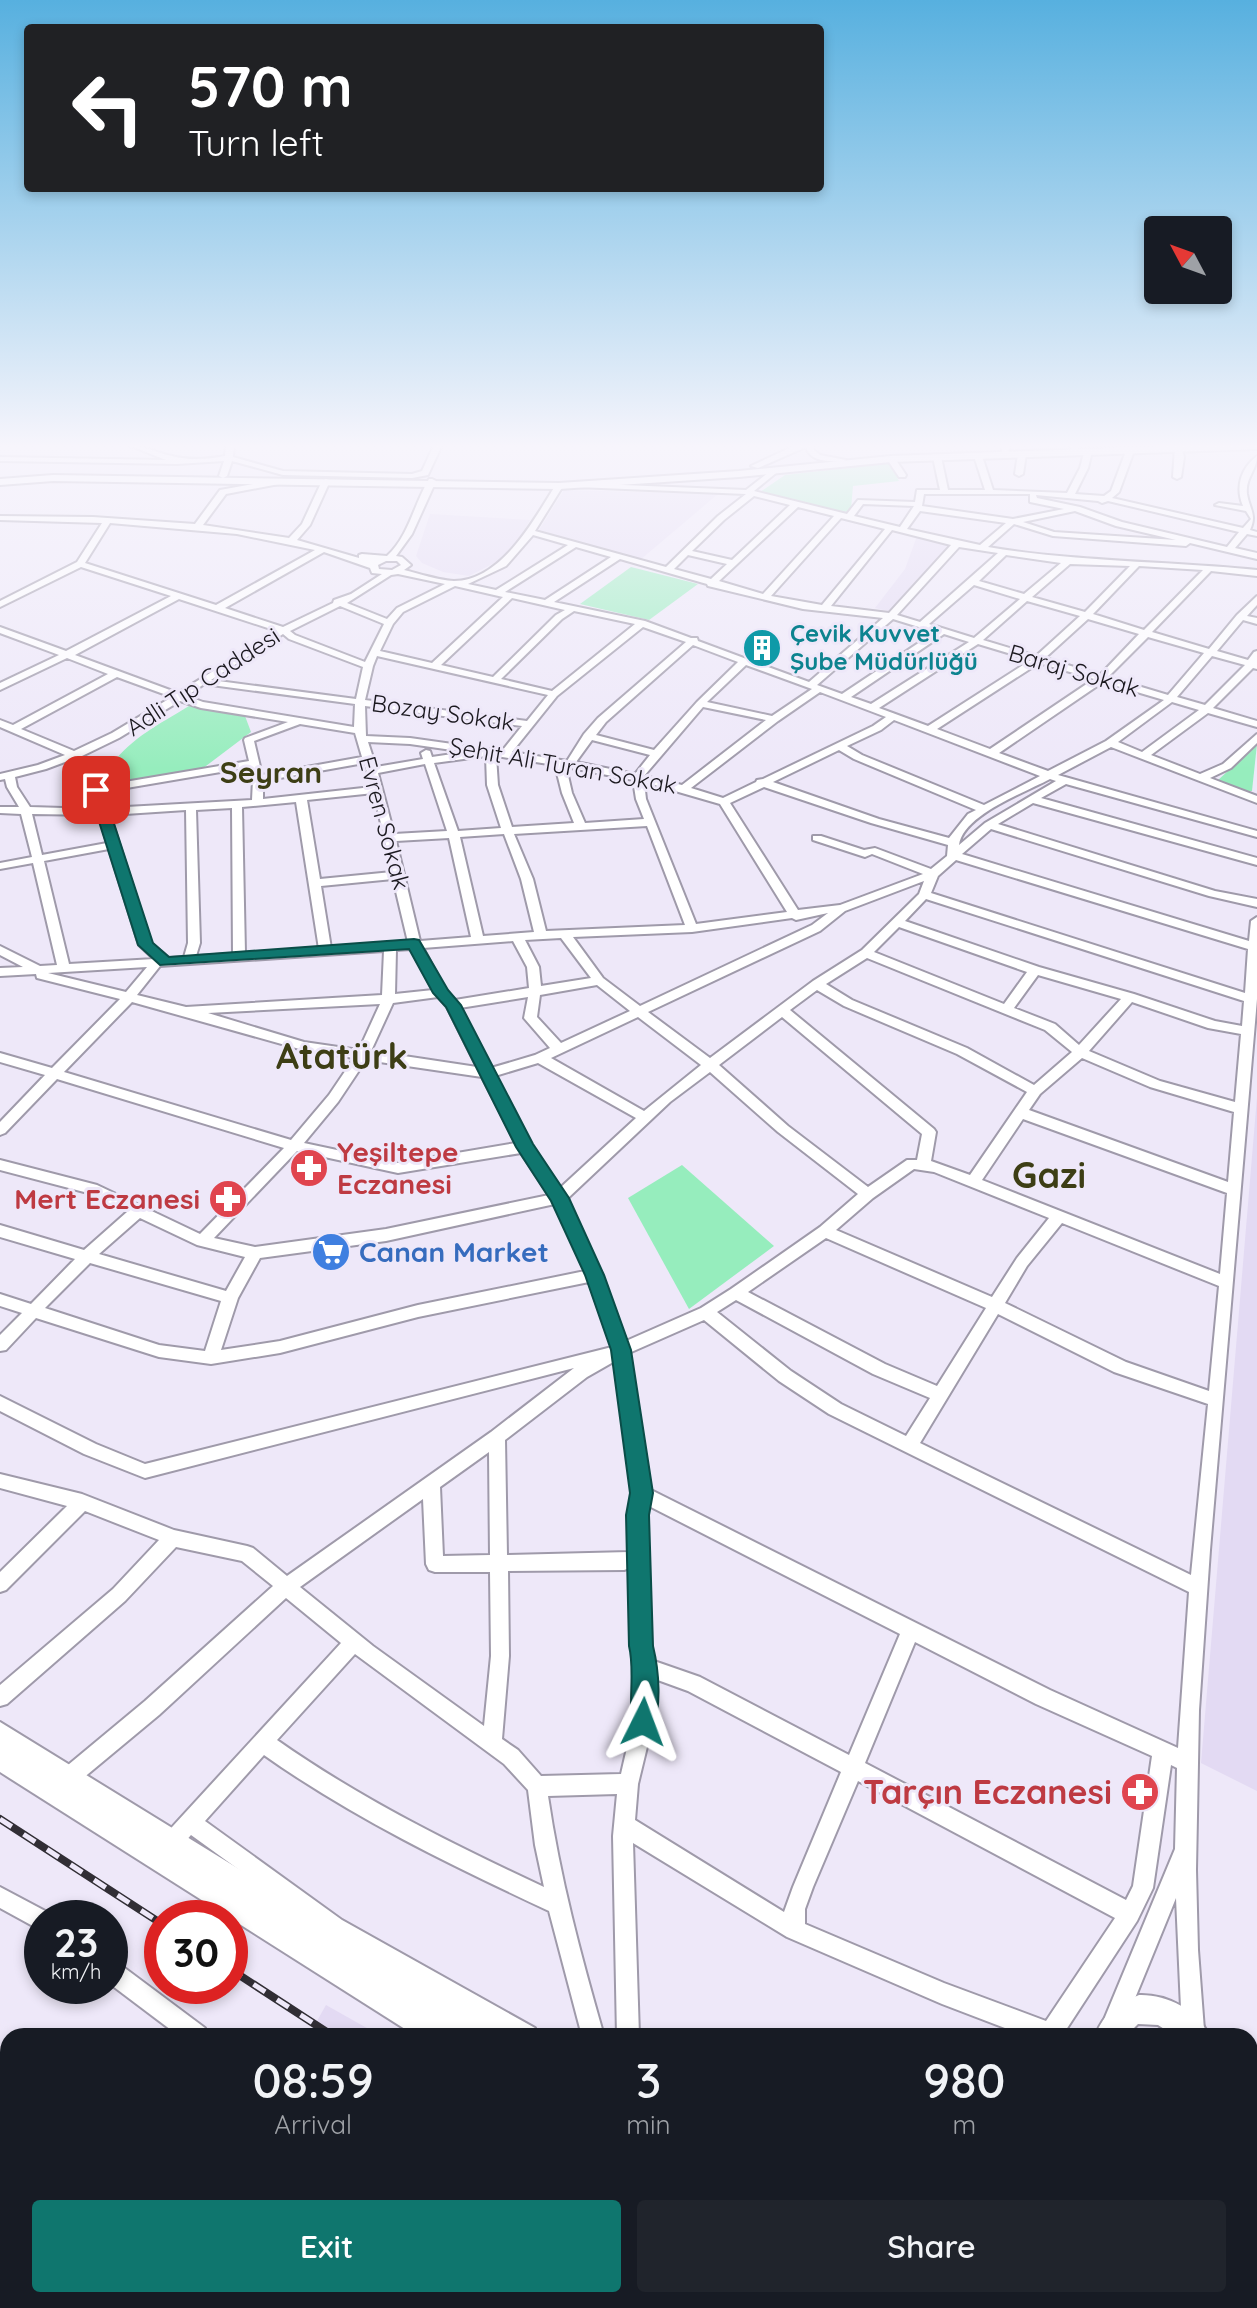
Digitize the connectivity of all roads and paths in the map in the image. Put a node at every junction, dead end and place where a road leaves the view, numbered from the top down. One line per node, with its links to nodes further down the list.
1 (685, 552): 29 (street)
2 (87, 553): 23 (street)
3 (316, 553): 44 (street)
4 (335, 553): 18 (street)
5 (396, 553): 20 (street, Adli Tıp Caddesi)
6 (404, 553): 27 (street)
7 (516, 553): 32 (street)
8 (562, 553): 35 (street)
9 (607, 553): 19 (street, Baraj Sokak)
10 (688, 553): 22 (street)
11 (746, 553): 22 (street)
12 (808, 553): 38 (street)
13 (870, 553): 45 (street)
14 (949, 553): 48 (street)
15 (1003, 553): 31 (street)
16 (1009, 553): 21 (street)
17 (1189, 553): 25 (street)
18 (346, 555): 20 (street); 26 (street)
19 (619, 556): 29 (street, Baraj Sokak); 42 (street)
20 (385, 559): 26 (street, Adli Tıp Caddesi); 27 (street)
21 (1068, 561): 24 (street); 39 (street)
22 (735, 563): 33 (street)
23 (80, 564): 36 (street); 43 (street)
24 (1137, 564): 25 (street); 47 (street)
25 (1193, 566): 28 (street)
26 (374, 568): 27 (street); 34 (street, Adli Tıp Caddesi)
27 (398, 568): 32 (street); 34 (street, Adli Tıp Caddesi)
28 (1209, 568): 30 (street); 56 (street)
29 (667, 571): 33 (street, Baraj Sokak)
30 (1257, 573)
31 (973, 582): 39 (street); 53 (street)
32 (455, 583): 35 (street); 51 (street)
33 (711, 584): 38 (street, Baraj Sokak)
34 (357, 592): 41 (street, Adli Tıp Caddesi)
35 (497, 593): 37 (street)
36 (180, 595): 44 (street); 63 (street)
37 (510, 595): 42 (street); 69 (street)
38 (765, 597): 45 (street, Baraj Sokak)
39 (1027, 598): 47 (street); 60 (street)
40 (1257, 599): 49 (street)
41 (337, 602): 51 (street); 55 (street, Adli Tıp Caddesi)
42 (546, 603): 46 (street)
43 (0, 604)
44 (218, 608): 55 (street)
45 (825, 608): 48 (street, Baraj Sokak)
46 (572, 609): 52 (street); 72 (street)
47 (1088, 614): 56 (street); 66 (street)
48 (891, 616): 53 (street, Baraj Sokak); 74 (street)
49 (1240, 617): 50 (street); 62 (street)
50 (1257, 621)
51 (389, 623): 64 (street, Evren Sokak)
52 (642, 623): 59 (street); 76 (street)
53 (921, 626): 57 (street, Baraj Sokak)
54 (0, 630): 58 (street, Şehit Ali Turan Sokak)
55 (284, 630): 68 (street); 73 (street, Adli Tıp Caddesi)
56 (1147, 631): 62 (street); 71 (street)
57 (941, 632): 60 (street, Baraj Sokak); 77 (street)
58 (15, 636): 61 (street); 63 (street, Şehit Ali Turan Sokak)
59 (694, 640): 65 (street); 93 (street)
60 (975, 642): 66 (street, Baraj Sokak); 82 (street)
61 (0, 644)
62 (1210, 651): 67 (street); 79 (street)
63 (67, 653): 70 (street, Şehit Ali Turan Sokak); 75 (street)
64 (375, 653): 68 (street, Evren Sokak); 69 (street)
65 (746, 660): 74 (street); 81 (street)
66 (1036, 661): 71 (street, Baraj Sokak); 91 (street)
67 (1255, 662): 83 (street)
68 (368, 666): 80 (street, Evren Sokak)
69 (433, 667): 72 (street)
70 (117, 673): 78 (street, Şehit Ali Turan Sokak); 90 (street)
71 (1102, 678): 79 (street, Baraj Sokak); 99 (street)
72 (495, 680): 76 (street)
73 (206, 682): 78 (street, Adli Tıp Caddesi); 80 (street, Bozay Sokak)
74 (816, 686): 77 (street); 85 (street)
75 (0, 687)
76 (554, 694): 88 (street)
77 (844, 697): 82 (street)
78 (182, 698): 86 (street, Şehit Ali Turan Sokak); 103 (street, Adli Tıp Caddesi)
79 (1170, 699): 83 (street, Baraj Sokak); 96 (street)
80 (360, 702): 88 (street, Bozay Sokak); 92 (street, Evren Sokak)
81 (700, 704): 85 (street); 101 (street)
82 (872, 708): 84 (street)
83 (1204, 710): 89 (street, Baraj Sokak); 102 (street)
84 (893, 716): 91 (street); 97 (street)
85 (774, 719): 115 (street)
86 (298, 722): 92 (street, Şehit Ali Turan Sokak); 105 (street)
87 (0, 723): 90 (street)
88 (527, 724): 100 (street)
89 (1257, 724)
90 (13, 729): 103 (street)
91 (930, 729): 99 (street)
92 (360, 735): 95 (street, Şehit Ali Turan Sokak); 107 (street, Evren Sokak)
93 (588, 736): 101 (street); 106 (street)
94 (1257, 737): 111 (street)
95 (423, 741): 98 (street, Şehit Ali Turan Sokak); 104 (street)
96 (1110, 743): 102 (street); 109 (street)
97 (838, 745): 114 (street); 125 (street)
98 (491, 752): 100 (street, Şehit Ali Turan Sokak); 104 (street); 132 (street)
99 (991, 753): 109 (street)
100 (505, 754): 106 (street, Şehit Ali Turan Sokak)
101 (657, 754): 110 (street)
102 (1145, 755): 111 (street)
103 (76, 756): 108 (street, Adli Tıp Caddesi); 117 (street)
104 (429, 761): 107 (street); 134 (street)
105 (253, 763): 112 (street); 117 (street)
106 (564, 764): 110 (street, Şehit Ali Turan Sokak); 131 (street)
107 (371, 765): 112 (street); 116 (street, Evren Sokak)
108 (5, 776): 127 (street)
109 (1051, 776): 113 (street); 125 (street)
110 (638, 777): 115 (street, Şehit Ali Turan Sokak); 129 (street)
111 (1201, 778): 120 (street)
112 (258, 779): 122 (street)
113 (1066, 779): 119 (street); 133 (street)
114 (761, 782): 121 (street); 138 (street)
115 (685, 788): 121 (street, Şehit Ali Turan Sokak)
116 (378, 789): 118 (street); 135 (street, Evren Sokak)
117 (96, 790): 128 (street)
118 (301, 798): 122 (street); 144 (street)
119 (1031, 799): 130 (street); 140 (street)
120 (1257, 800)
121 (724, 802): 148 (street)
122 (257, 803): 123 (street)
123 (237, 805): 124 (street); 162 (street)
124 (191, 807): 128 (street); 163 (street)
125 (984, 809): 138 (street)
126 (0, 810): 127 (street)
127 (26, 810): 128 (street); 139 (street)
128 (103, 812): 137 (street)
129 (651, 822): 131 (street); 151 (street)
130 (989, 825): 138 (street); 146 (street)
131 (581, 826): 132 (street)
132 (509, 832): 134 (street); 153 (street)
133 (1257, 834)
134 (454, 836): 135 (street); 155 (street)
135 (390, 838): 143 (street, Evren Sokak)
136 (817, 838): 142 (street)
137 (112, 845): 139 (street); 164 (street)
138 (953, 849): 142 (street); 158 (street)
139 (38, 858): 141 (street); 165 (street)
140 (1257, 862)
141 (0, 866)
142 (933, 874): 145 (street); 147 (street)
143 (398, 875): 144 (street); 156 (street, Evren Sokak)
144 (315, 883): 160 (street)
145 (924, 895): 150 (street); 177 (street)
146 (1257, 903)
147 (842, 908): 148 (street); 179 (street)
148 (796, 916): 151 (street)
149 (1257, 921): 158 (street)
150 (898, 923): 161 (street); 166 (street)
151 (692, 928): 152 (street)
152 (564, 934): 153 (street); 170 (street)
153 (541, 935): 154 (street)
154 (517, 937): 155 (street); 172 (street)
155 (478, 940): 156 (street)
156 (414, 943): 157 (street); 176 (street, Evren Sokak)
157 (390, 947): 160 (street); 175 (street)
158 (1255, 947): 177 (street)
159 (0, 950): 168 (street)
160 (326, 952): 162 (street)
161 (866, 953): 171 (street); 178 (street)
162 (239, 957): 163 (street)
163 (189, 960): 164 (street)
164 (161, 962): 165 (street); 174 (street)
165 (64, 969): 168 (street)
166 (1035, 970): 173 (street); 178 (street)
167 (26, 971): 168 (street); 169 (street); 174 (street)
168 (41, 971)
169 (0, 972)
170 (599, 981): 172 (street); 179 (street)
171 (817, 984): 181 (street); 191 (street)
172 (535, 991): 176 (street); 183 (street)
173 (1130, 997): 182 (street); 184 (street)
174 (128, 998): 180 (street); 190 (street)
175 (388, 999): 176 (street); 180 (street); 185 (street)
176 (447, 999): 189 (street, Evren Sokak)
177 (1251, 999): 182 (street)
178 (1007, 1008): 184 (street)
179 (638, 1010): 183 (street); 188 (street)
180 (186, 1011): 185 (street)
181 (783, 1011): 188 (street); 199 (street)
182 (1247, 1031): 192 (street)
183 (559, 1049): 187 (street)
184 (1080, 1052): 191 (street); 192 (street)
185 (364, 1055): 189 (street); 196 (street)
186 (0, 1057): 190 (street)
187 (540, 1058): 189 (street); 194 (street)
188 (710, 1065): 194 (street); 202 (street)
189 (488, 1073): 197 (street, Evren Sokak)
190 (54, 1074): 195 (street); 196 (street)
191 (1035, 1091): 193 (street)
192 (1241, 1109): 201 (street)
193 (1019, 1112): 200 (street); 201 (street)
194 (644, 1117): 203 (street)
195 (0, 1130)
196 (295, 1146): 197 (street); 208 (street)
197 (525, 1147): 203 (street, Evren Sokak)
198 (0, 1165): 204 (street)
199 (923, 1165): 200 (street); 202 (street)
200 (973, 1182): 205 (street)
201 (1234, 1190): 212 (street)
202 (868, 1194): 207 (street)
203 (559, 1198): 209 (street); 211 (street, Evren Sokak)
204 (139, 1210): 208 (street); 210 (street)
205 (1059, 1216): 212 (street); 216 (street)
206 (0, 1231): 210 (street)
207 (825, 1231): 213 (street); 216 (street)
208 (202, 1241): 209 (street)
209 (255, 1253): 214 (street)
210 (87, 1256): 214 (street); 217 (street)
211 (594, 1275): 220 (street, Evren Sokak); 221 (street)
212 (1227, 1283): 223 (street)
213 (736, 1293): 218 (street); 222 (street)
214 (230, 1298): 221 (street)
215 (0, 1300): 217 (street)
216 (995, 1305): 222 (street); 223 (street)
217 (36, 1311): 219 (street); 221 (street)
218 (706, 1312): 220 (street); 226 (street)
219 (0, 1345)
220 (621, 1350): 224 (street); 225 (street); 229 (street, Evren Sokak)
221 (211, 1358)
222 (940, 1395): 226 (street)
223 (1216, 1400): 236 (street)
224 (0, 1403)
225 (497, 1437): 228 (street); 233 (street)
226 (909, 1446): 236 (street)
227 (0, 1481): 230 (street)
228 (431, 1484): 233 (street); 235 (street)
229 (641, 1493): 232 (street, Evren Sokak); 237 (street)
230 (82, 1502): 231 (street); 234 (street)
231 (173, 1538): 235 (street); 240 (street)
232 (639, 1557): 233 (street); 239 (street, Evren Sokak)
233 (497, 1562): 243 (street)
234 (0, 1584)
235 (284, 1588): 238 (street); 248 (street)
236 (1199, 1588): 246 (street)
237 (911, 1630): 244 (street); 247 (street)
238 (354, 1642): 242 (street); 243 (street)
239 (646, 1667): 247 (street); 249 (street, Evren Sokak)
240 (0, 1697)
241 (0, 1734): 248 (main road)
242 (263, 1742): 251 (street); 256 (street)
243 (492, 1744): 250 (street)
244 (1163, 1750): 246 (street); 258 (street)
245 (0, 1757): 248 (main road)
246 (1185, 1761): 253 (street)
247 (854, 1770): 258 (street); 259 (street)
248 (61, 1784): 254 (main road)
249 (628, 1784): 250 (street); 252 (street, Evren Sokak)
250 (537, 1786): 256 (street)
251 (191, 1823): 254 (street); 264 (street)
252 (625, 1826): 259 (street); 266 (street, Evren Sokak)
253 (1187, 1845): 269 (street); 272 (street)
254 (165, 1850): 262 (main road); 263 (main road)
255 (0, 1897): 257 (street)
256 (559, 1905): 265 (street)
257 (24, 1910)
258 (1130, 1914): 268 (street)
259 (794, 1930): 267 (street)
260 (128, 1984): 261 (street)
261 (186, 2028)
262 (430, 2028)
263 (470, 2028)
264 (513, 2028)
265 (591, 2028)
266 (628, 2028)
267 (1034, 2028)
268 (1054, 2028)
269 (1112, 2028)
270 (1114, 2028): 271 (main road)
271 (1185, 2028)
272 (1193, 2028)

